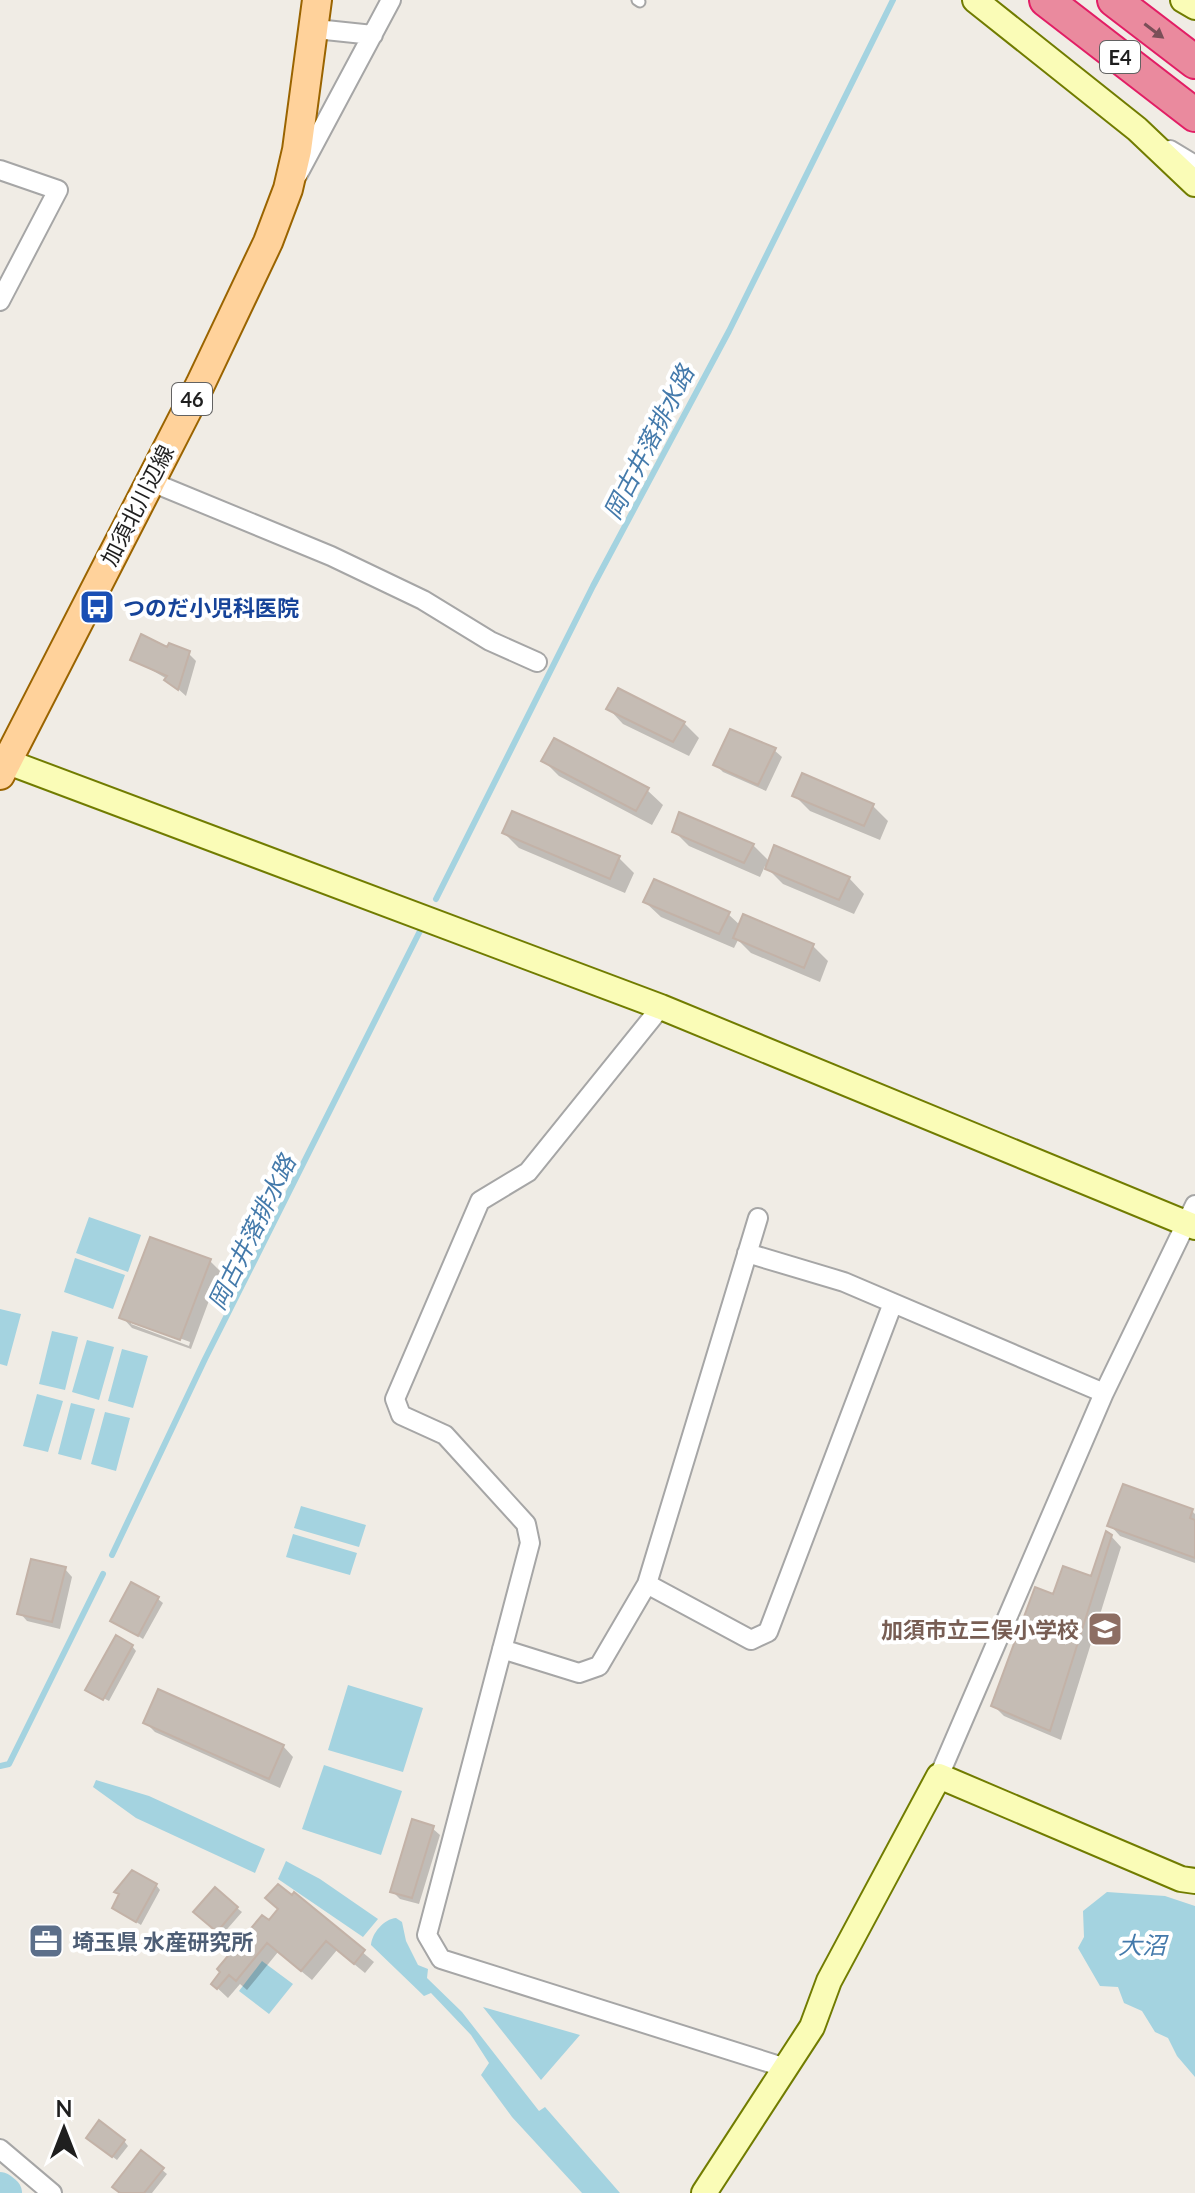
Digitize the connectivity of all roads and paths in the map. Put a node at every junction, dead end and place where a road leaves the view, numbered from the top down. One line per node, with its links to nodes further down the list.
1 (391, 0): 8 (street)
2 (975, 0): 11 (street)
3 (1046, 0): 10 (highway, E4)
4 (1114, 0): 9 (highway, E4, one-way to 9)
5 (1182, 0): 7 (street)
6 (315, 8): 8 (street); 15 (main road, 加須北川辺線 / 46)
7 (1195, 9)
8 (373, 35): 15 (street)
9 (1195, 62)
10 (1195, 115)
11 (1137, 129): 12 (street); 14 (street)
12 (1195, 165)
13 (0, 170): 16 (street)
14 (1195, 184)
15 (288, 189): 17 (main road, 加須北川辺線 / 46)
16 (0, 301)
17 (149, 481): 18 (street); 19 (main road, 加須北川辺線 / 46)
18 (537, 662)
19 (2, 765): 20 (street)
20 (661, 1007): 22 (street); 27 (street)
21 (758, 1218): 23 (street)
22 (1192, 1218): 25 (street)
23 (747, 1253): 24 (street); 26 (street)
24 (893, 1303): 25 (street); 26 (street)
25 (1104, 1393): 28 (street)
26 (647, 1584): 27 (street)
27 (502, 1649): 30 (street)
28 (939, 1776): 29 (street); 30 (street)
29 (1195, 1881)
30 (786, 2068): 33 (street)
31 (0, 2149): 32 (street)
32 (52, 2193)
33 (704, 2193)

